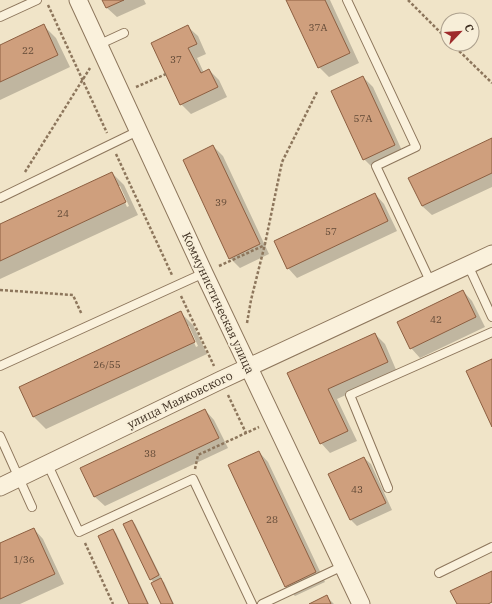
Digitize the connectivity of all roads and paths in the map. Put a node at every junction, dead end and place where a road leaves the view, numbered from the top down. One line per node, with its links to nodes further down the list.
1 (37, 0): 6 (lane)
2 (45, 0): 12 (path)
3 (78, 0): 9 (street, Коммунистическая улица)
4 (347, 0): 24 (lane)
5 (408, 0): 7 (path)
6 (0, 17)
7 (440, 32)
8 (124, 33): 9 (lane)
9 (100, 47): 12 (path); 15 (street, Коммунистическая улица)
10 (460, 52): 13 (path)
11 (166, 74): 15 (path)
12 (82, 80): 17 (path); 18 (path)
13 (492, 83)
14 (317, 92): 20 (path)
15 (122, 94): 16 (street, Коммунистическая улица)
16 (138, 131): 17 (lane); 23 (street, Коммунистическая улица)
17 (111, 144): 18 (lane); 25 (path)
18 (12, 192): 19 (lane)
19 (0, 198)
20 (265, 244): 23 (path); 30 (path)
21 (492, 254): 22 (street, улица Маяковского)
22 (468, 265): 24 (street, улица Маяковского); 27 (lane)
23 (204, 273): 25 (lane); 30 (street, Коммунистическая улица)
24 (431, 283): 30 (street, улица Маяковского)
25 (177, 286): 28 (lane); 32 (path)
26 (0, 290): 28 (path)
27 (492, 317)
28 (87, 326): 31 (lane)
29 (492, 332): 40 (lane)
30 (245, 359): 32 (street, улица Маяковского); 33 (street, Коммунистическая улица)
31 (0, 366)
32 (221, 380): 34 (path); 36 (street, улица Маяковского)
33 (274, 420): 34 (path); 44 (street, Коммунистическая улица)
34 (246, 433): 38 (path)
35 (0, 436): 37 (lane)
36 (48, 465): 37 (street, улица Маяковского); 42 (lane)
37 (19, 478): 39 (street, улица Маяковского); 41 (lane)
38 (193, 479): 42 (lane); 47 (lane)
39 (0, 487)
40 (388, 488)
41 (32, 507)
42 (79, 532): 46 (path)
43 (492, 547): 45 (lane)
44 (343, 566): 48 (lane); 49 (street, Коммунистическая улица)
45 (439, 573)
46 (113, 604)
47 (252, 604)
48 (262, 604)
49 (361, 604)

